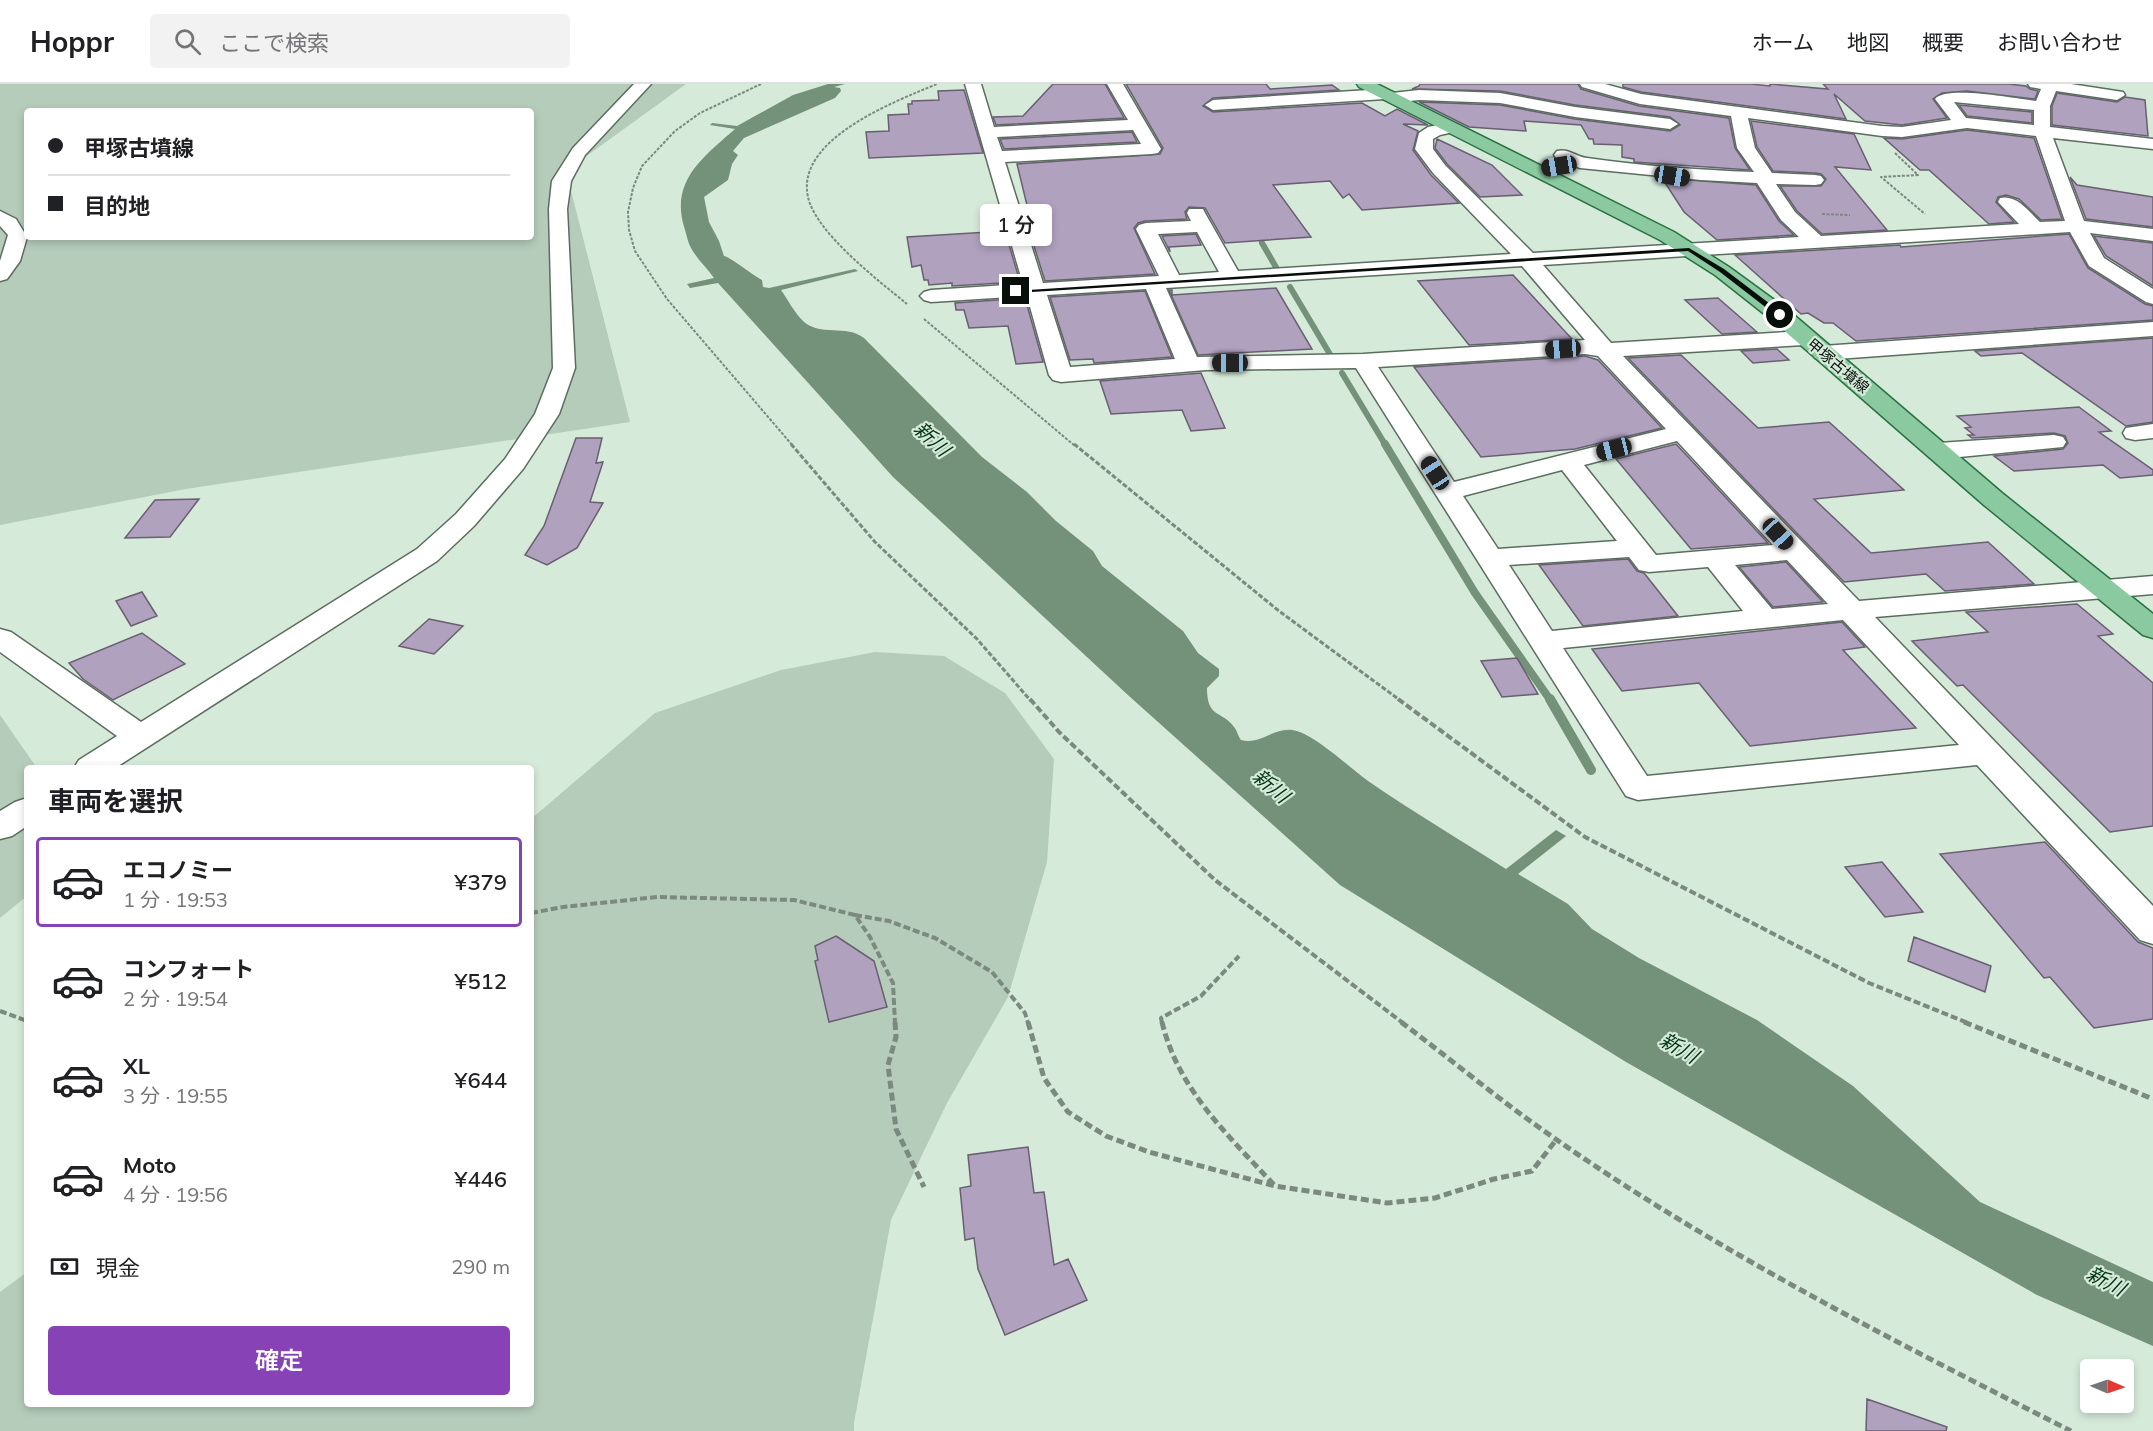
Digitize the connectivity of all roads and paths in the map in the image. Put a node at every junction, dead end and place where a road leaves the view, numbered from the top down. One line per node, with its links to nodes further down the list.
1 (643, 84): 78 (street)
2 (762, 84): 90 (path)
3 (937, 84): 54 (path)
4 (973, 84): 26 (street)
5 (1115, 84): 19 (street)
6 (1332, 84): 9 (street)
7 (1588, 84): 10 (street)
8 (2045, 84): 11 (street); 17 (street)
9 (1363, 91): 12 (main road, 甲塚古墳線); 14 (street); 24 (street)
10 (1674, 93): 13 (street)
11 (2117, 95)
12 (1388, 96): 20 (street); 24 (main road, 甲塚古墳線)
13 (1733, 104): 16 (street); 25 (street)
14 (1213, 105)
15 (1835, 109): 16 (street)
16 (1781, 117): 23 (street)
17 (2042, 118): 18 (street); 18 (street); 21 (street); 27 (street); 42 (street)
18 (1961, 123): 23 (street)
19 (1138, 125): 26 (street); 29 (street)
20 (1690, 125)
21 (2117, 127)
22 (1720, 128): 25 (street)
23 (1871, 129): 41 (path)
24 (1442, 130): 33 (main road, 甲塚古墳線); 47 (street)
25 (1741, 130): 34 (street)
26 (988, 132): 29 (street)
27 (2153, 144)
28 (1608, 155): 30 (street)
29 (995, 157): 51 (street)
30 (1571, 159): 32 (street); 33 (street)
31 (1695, 160): 32 (street)
32 (1658, 163): 34 (street); 36 (street)
33 (1538, 170): 46 (main road, 甲塚古墳線)
34 (1762, 177): 35 (street); 38 (street)
35 (1815, 180)
36 (1703, 182)
37 (2007, 202): 43 (street)
38 (1782, 209): 39 (path); 45 (street)
39 (1851, 216)
40 (0, 217): 48 (street)
41 (1916, 217)
42 (2076, 226): 43 (street); 44 (street); 53 (street)
43 (2035, 228): 45 (street)
44 (2153, 235)
45 (1815, 241): 46 (street)
46 (1689, 249): 47 (street); 57 (main road, 甲塚古墳線)
47 (1527, 260): 49 (street); 58 (street)
48 (0, 275)
49 (1232, 278): 50 (street); 50 (street)
50 (1163, 282): 51 (street); 61 (street)
51 (1037, 290): 52 (street); 61 (street)
52 (932, 296)
53 (2153, 298)
54 (915, 311)
55 (924, 319): 89 (path)
56 (2153, 329): 59 (street)
57 (1804, 338): 58 (street); 59 (main road, 甲塚古墳線)
58 (1605, 350): 60 (street); 62 (street)
59 (1822, 354): 64 (main road, 甲塚古墳線)
60 (1363, 361): 61 (street); 66 (street)
61 (1189, 364)
62 (1682, 432): 65 (street); 68 (street)
63 (2054, 442): 64 (street)
64 (1939, 451): 72 (main road, 甲塚古墳線)
65 (1568, 461): 66 (street); 67 (street)
66 (1447, 492): 69 (street)
67 (1637, 548): 69 (street); 70 (street)
68 (1794, 551): 70 (street); 73 (street)
69 (1489, 558): 77 (street)
70 (1715, 558): 74 (street)
71 (2153, 585): 72 (street)
72 (2104, 589): 73 (street); 75 (main road, 甲塚古墳線)
73 (1851, 610): 74 (street); 79 (street)
74 (1764, 618): 77 (street)
75 (2153, 629)
76 (0, 638): 78 (street)
77 (1542, 641): 79 (street)
78 (140, 736): 80 (street)
79 (1986, 753): 85 (street)
80 (96, 765)
81 (24, 812): 82 (street)
82 (0, 827)
83 (534, 912): 84 (path)
84 (855, 915): 91 (path); 92 (path)
85 (2153, 930)
86 (1239, 956): 91 (path)
87 (0, 1011): 88 (path)
88 (24, 1020)
89 (2153, 1099)
90 (1556, 1140): 91 (path); 93 (path)
91 (1275, 1186)
92 (924, 1187)
93 (2071, 1431)

